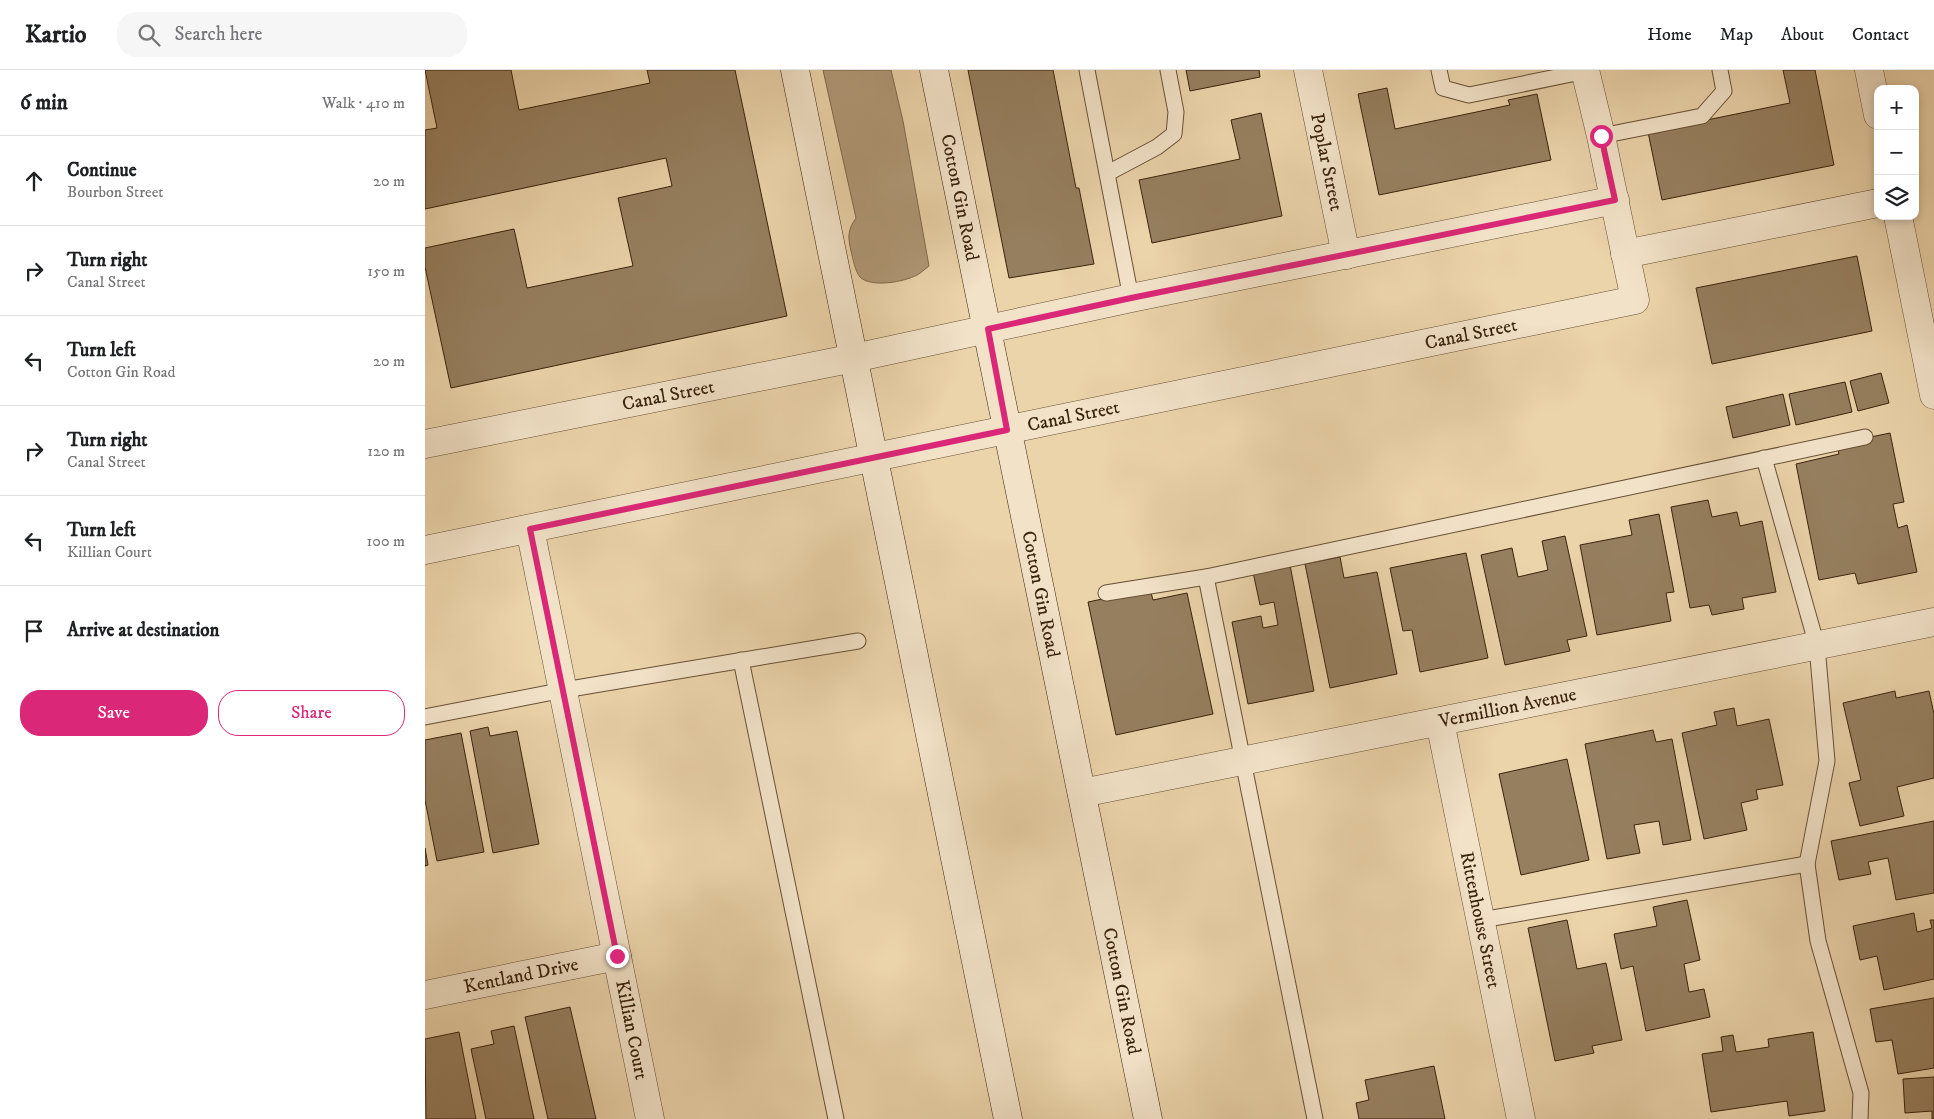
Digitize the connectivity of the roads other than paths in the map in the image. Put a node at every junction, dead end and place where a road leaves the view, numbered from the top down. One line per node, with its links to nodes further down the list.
1 (795, 70): 20 (street)
2 (934, 70): 19 (street, Cotton Gin Road)
3 (1087, 70): 12 (lane)
4 (1168, 70): 12 (lane)
5 (1308, 70): 17 (street, Poplar Street)
6 (1439, 70): 9 (lane)
7 (1720, 70): 11 (lane)
8 (1869, 70): 10 (street)
9 (1585, 71): 11 (street)
10 (1874, 95)
11 (1601, 136): 13 (street)
12 (1108, 173): 18 (lane)
13 (1615, 200): 16 (street); 17 (street, Canal Street)
14 (1874, 204): 16 (street)
15 (1899, 220): 21 (street)
16 (1625, 254): 22 (street, Canal Street)
17 (1345, 255): 18 (street, Canal Street)
18 (1131, 298): 19 (street, Canal Street)
19 (988, 329): 20 (street, Canal Street); 22 (street, Cotton Gin Road)
20 (854, 358): 24 (street, Canal Street); 25 (street)
21 (1934, 395)
22 (1007, 430): 25 (street, Canal Street); 39 (street, Cotton Gin Road)
23 (1865, 436): 26 (lane)
24 (425, 444)
25 (874, 457): 27 (street, Canal Street); 46 (street)
26 (1764, 458): 29 (lane); 33 (lane)
27 (530, 529): 28 (street, Canal Street); 35 (street, Killian Court)
28 (425, 550)
29 (1206, 577): 30 (lane); 38 (lane)
30 (1106, 593)
31 (1934, 622): 33 (street, Vermillion Avenue)
32 (858, 641): 34 (lane)
33 (1817, 646): 37 (street, Vermillion Avenue); 40 (lane)
34 (741, 660): 35 (lane); 45 (lane)
35 (564, 690): 36 (lane); 42 (street, Killian Court)
36 (425, 717)
37 (1440, 722): 38 (street, Vermillion Avenue); 41 (street, Rittenhouse Street)
38 (1242, 762): 39 (street, Vermillion Avenue); 48 (lane)
39 (1082, 793): 47 (street, Cotton Gin Road)
40 (1807, 864): 41 (lane); 50 (lane)
41 (1481, 920): 49 (street, Rittenhouse Street)
42 (617, 956): 43 (street, Kentland Drive); 44 (street, Killian Court)
43 (425, 995)
44 (650, 1119)
45 (836, 1119)
46 (1008, 1119)
47 (1148, 1119)
48 (1315, 1119)
49 (1521, 1119)
50 (1860, 1119)

